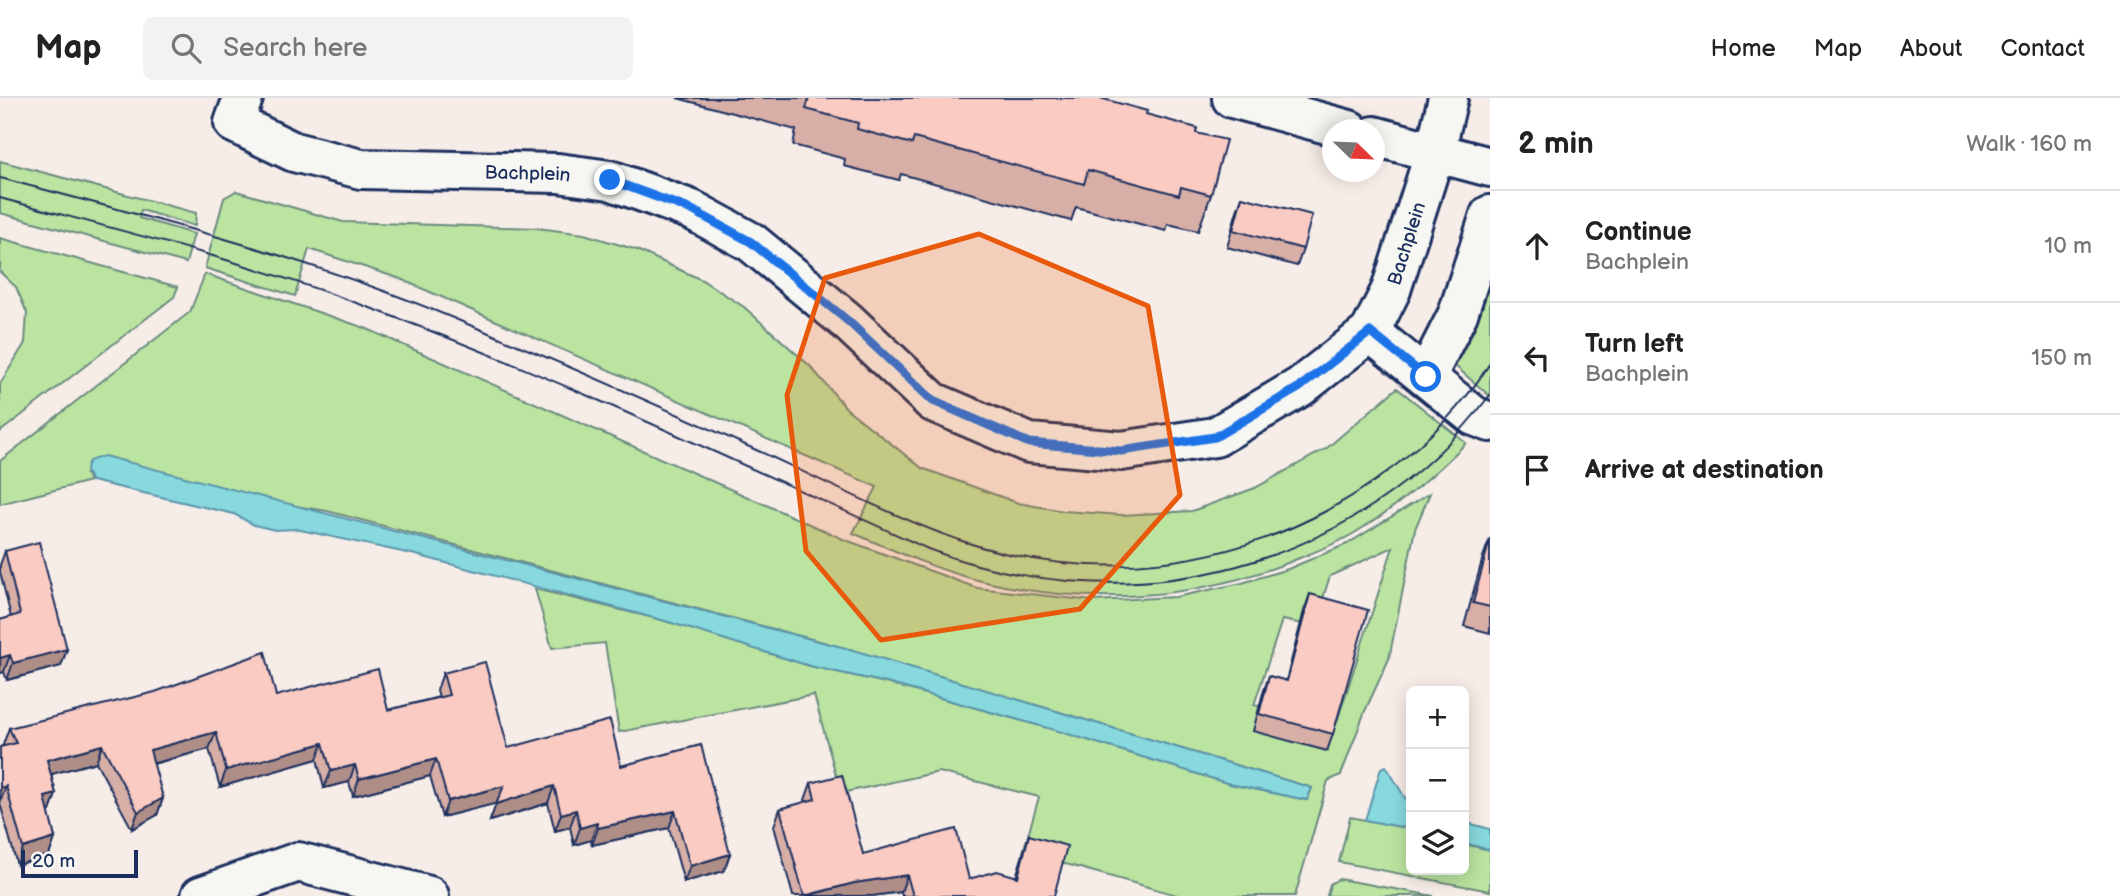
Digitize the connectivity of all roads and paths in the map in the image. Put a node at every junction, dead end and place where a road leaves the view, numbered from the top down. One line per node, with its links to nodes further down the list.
1 (243, 98): 9 (street, Bachplein)
2 (1232, 98): 4 (street)
3 (1448, 98): 6 (street, Bachplein)
4 (1322, 123)
5 (1385, 139): 6 (street)
6 (1435, 152): 7 (street); 9 (street, Bachplein)
7 (1490, 167)
8 (1490, 215): 10 (street)
9 (1370, 332): 10 (street)
10 (1426, 377): 11 (street)
11 (1474, 413)
12 (201, 896): 13 (street)
13 (429, 896)

